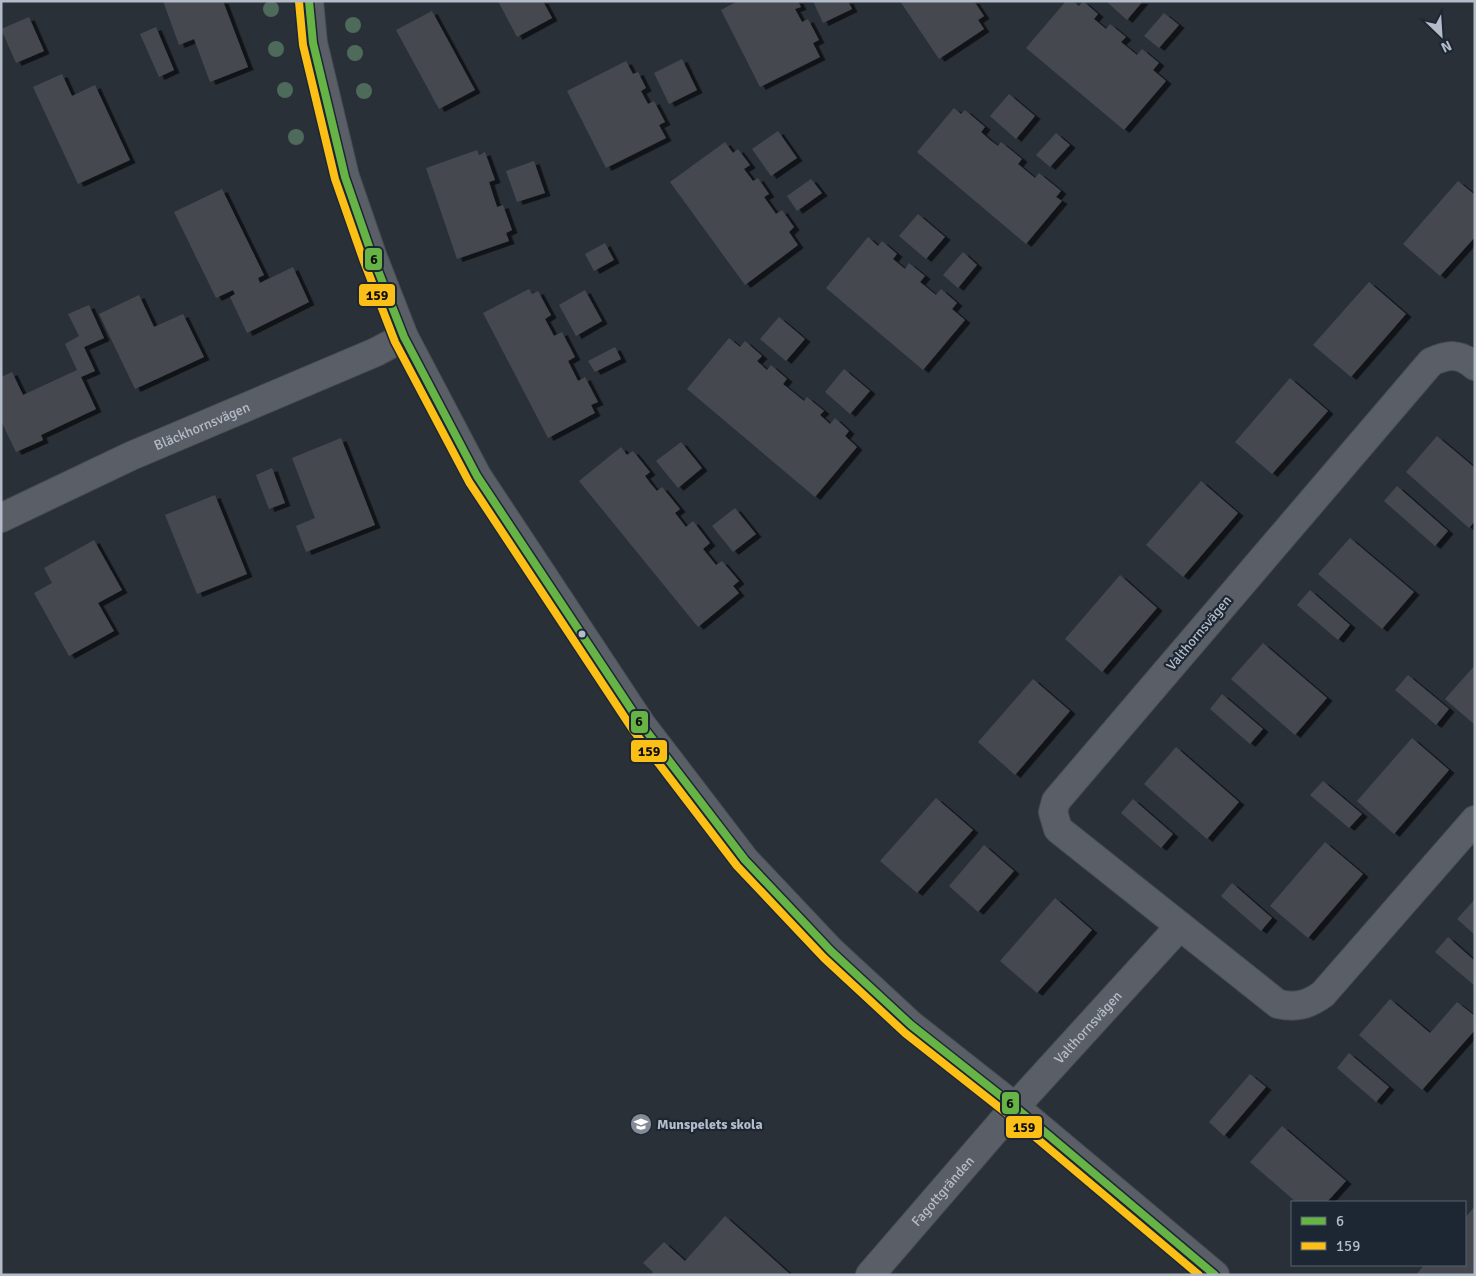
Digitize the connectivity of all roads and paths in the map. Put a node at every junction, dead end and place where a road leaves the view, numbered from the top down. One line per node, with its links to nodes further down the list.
1 (309, 1): 2 (street)
2 (404, 338): 4 (street, Bläckhornsvägen); 7 (street)
3 (1475, 366): 6 (street, Valthornsvägen)
4 (1, 518)
5 (1475, 820): 6 (street, Valthornsvägen)
6 (1180, 926): 7 (street, Valthornsvägen)
7 (1015, 1107): 8 (street, Fagottgränden); 9 (street)
8 (870, 1275)
9 (1215, 1275)

